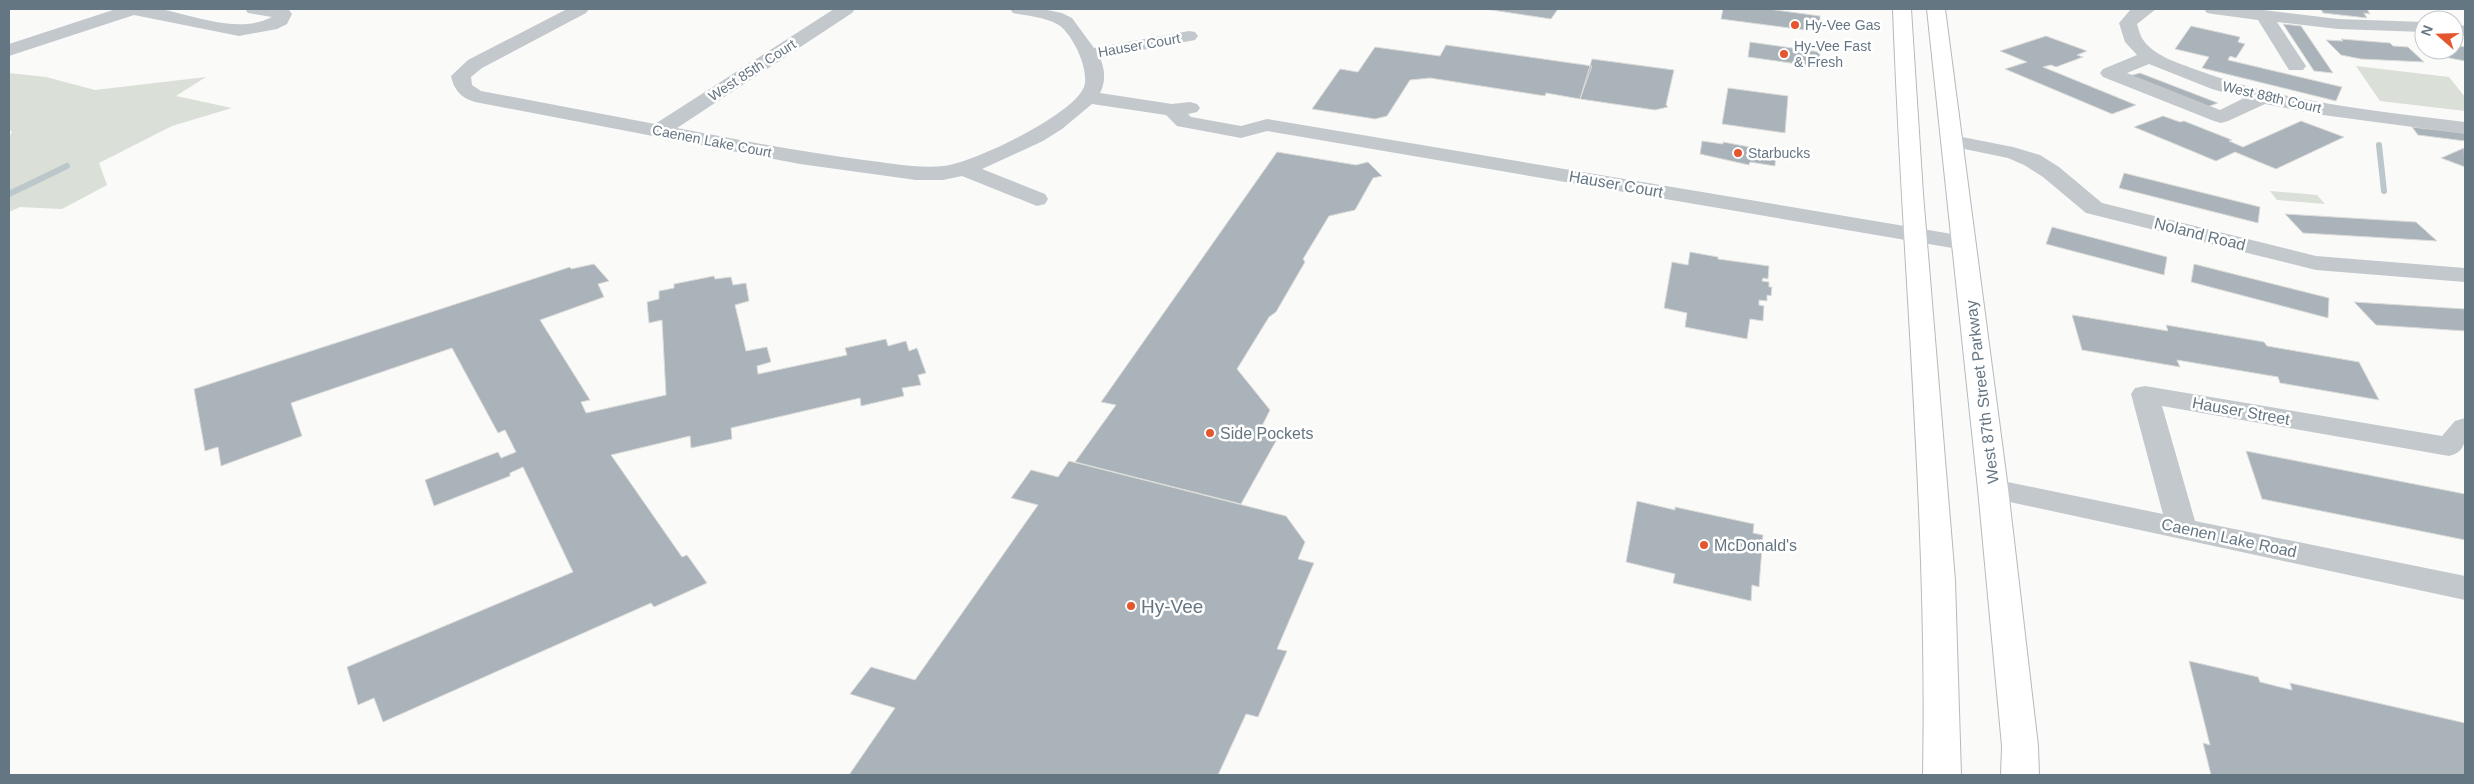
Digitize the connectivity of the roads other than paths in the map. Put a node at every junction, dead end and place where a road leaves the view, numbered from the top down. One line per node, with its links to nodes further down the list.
1 (132, 9): 2 (street); 14 (street)
2 (254, 9)
3 (580, 9): 22 (street, Caenen Lake Court)
4 (846, 9): 22 (street, West 85th Court)
5 (1019, 9): 15 (street, Hauser Court)
6 (1902, 9): 26 (main road)
7 (1923, 9): 18 (main road)
8 (1936, 9): 18 (main road, West 87th Street Parkway)
9 (2214, 9): 11 (street)
10 (2134, 11): 16 (street, West 88th Court)
11 (2264, 15): 12 (street); 17 (street)
12 (2414, 22)
13 (1189, 36): 15 (street, Hauser Court)
14 (9, 50)
15 (1089, 54): 19 (street, Hauser Court)
16 (2151, 56): 20 (street, West 88th Court); 20 (street)
17 (2296, 66)
18 (1944, 76): 23 (main road, West 87th Street Parkway)
19 (1088, 97): 24 (street, Caenen Lake Court); 26 (street, Hauser Court)
20 (2263, 97): 21 (street, West 88th Court)
21 (2465, 128)
22 (659, 131): 24 (street, Caenen Lake Court)
23 (1952, 142): 27 (main road, West 87th Street Parkway); 28 (street, Noland Road)
24 (964, 169): 25 (street)
25 (1037, 199)
26 (1914, 235): 27 (street, Hauser Court); 33 (main road)
27 (1964, 243): 30 (main road, West 87th Street Parkway)
28 (2465, 275)
29 (2465, 427): 31 (street, Hauser Street)
30 (1993, 489): 31 (street, Caenen Lake Road); 34 (main road, West 87th Street Parkway)
31 (2182, 528): 32 (street, Caenen Lake Road)
32 (2465, 588)
33 (1942, 775)
34 (2020, 775)

